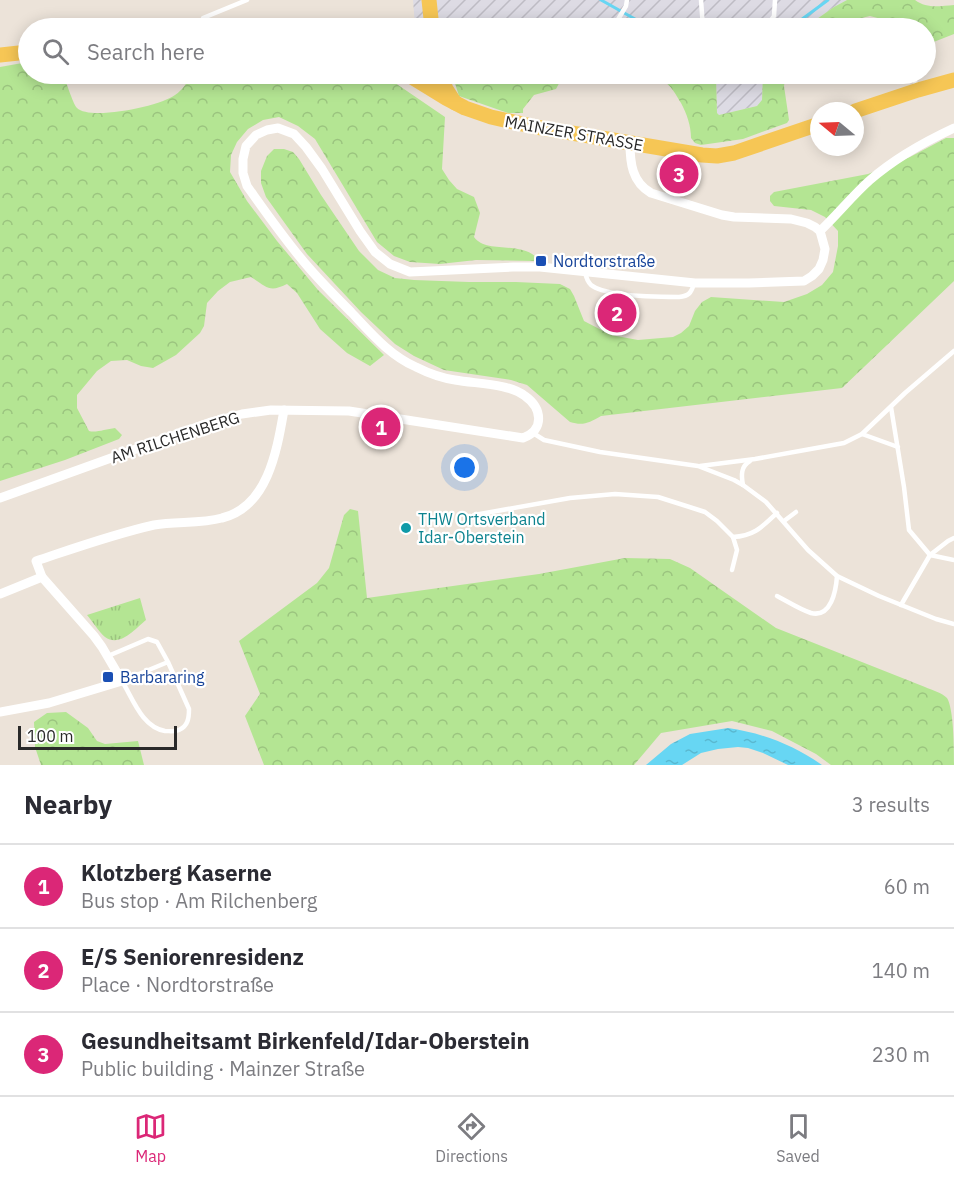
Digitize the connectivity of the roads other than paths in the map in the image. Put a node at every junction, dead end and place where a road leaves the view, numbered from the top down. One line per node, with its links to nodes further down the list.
1 (248, 0): 6 (lane)
2 (429, 0): 7 (main road)
3 (627, 0): 8 (lane)
4 (701, 0): 9 (lane)
5 (775, 0): 10 (lane)
6 (203, 18)
7 (430, 18)
8 (619, 18)
9 (703, 18)
10 (772, 18)
11 (18, 53): 12 (main road)
12 (0, 55)
13 (954, 80): 17 (main road)
14 (426, 84): 18 (main road, MAINZER STRASSE)
15 (444, 84): 18 (main road)
16 (916, 84): 17 (lane)
17 (918, 90): 19 (main road)
18 (455, 103): 22 (main road, MAINZER STRASSE)
19 (864, 108)
20 (810, 127): 22 (main road, MAINZER STRASSE)
21 (954, 128): 23 (street)
22 (630, 143): 23 (street)
23 (820, 231): 25 (street)
24 (585, 272): 25 (street); 25 (lane); 29 (street)
25 (694, 283)
26 (954, 351): 27 (lane)
27 (891, 407): 30 (lane); 31 (lane)
28 (284, 410): 29 (street, AM RILCHENBERG); 35 (street, AM RILCHENBERG); 46 (street)
29 (533, 433): 33 (lane)
30 (862, 434): 31 (lane); 32 (lane)
31 (898, 447): 42 (lane)
32 (755, 459): 33 (lane); 34 (lane)
33 (698, 466): 34 (lane)
34 (743, 485): 37 (lane)
35 (0, 498)
36 (796, 512): 39 (lane)
37 (777, 513): 39 (lane); 40 (lane)
38 (474, 515): 40 (lane)
39 (784, 521): 45 (lane)
40 (733, 537): 44 (lane)
41 (954, 538): 42 (lane)
42 (930, 555): 43 (lane); 49 (lane)
43 (954, 560)
44 (732, 570)
45 (837, 576): 48 (lane); 49 (lane)
46 (42, 578): 47 (street); 51 (street)
47 (0, 594)
48 (777, 596)
49 (902, 605): 50 (lane)
50 (954, 624)
51 (108, 656): 52 (lane); 53 (street)
52 (168, 662): 53 (lane); 53 (lane)
53 (122, 681): 54 (street)
54 (0, 712)

